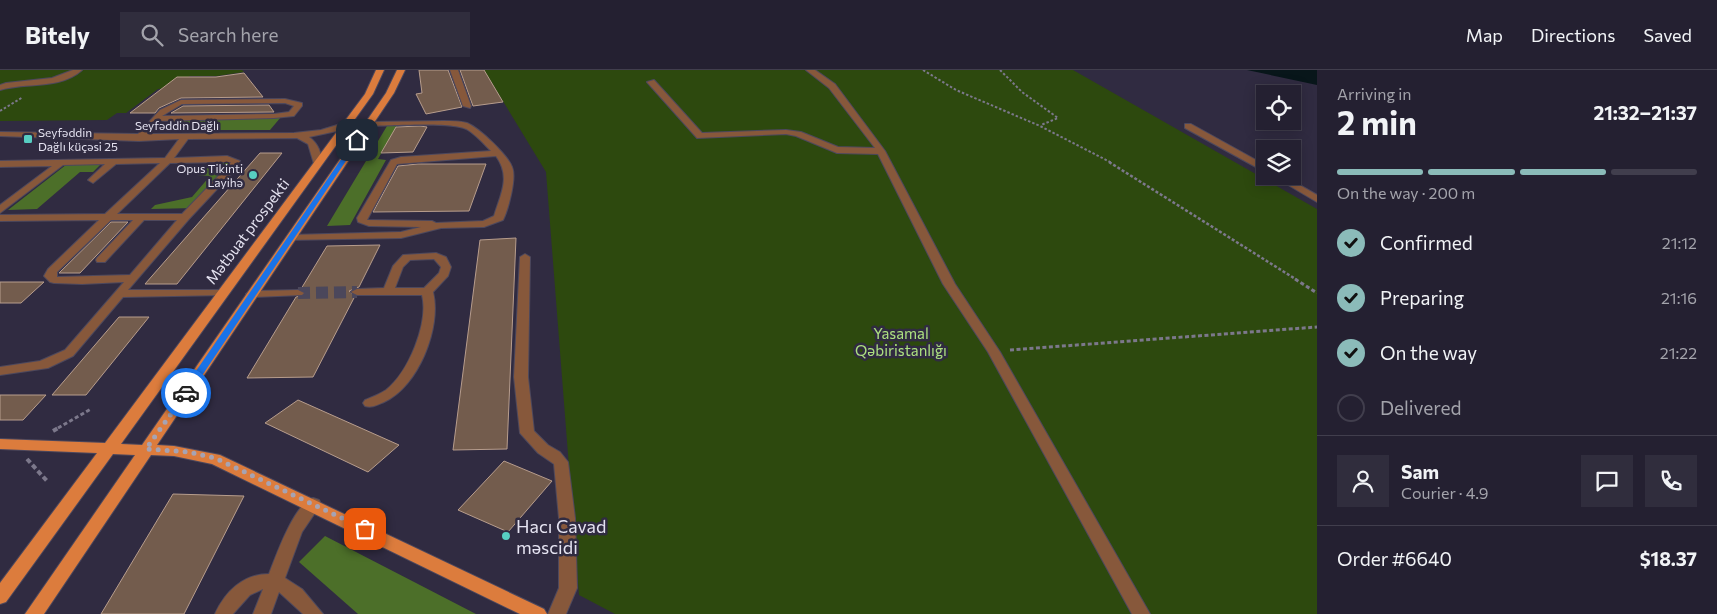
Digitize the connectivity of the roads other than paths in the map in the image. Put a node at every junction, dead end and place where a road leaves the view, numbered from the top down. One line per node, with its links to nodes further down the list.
1 (78, 70): 7 (street)
2 (380, 70): 10 (main road, Mətbuat prospekti)
3 (401, 70): 11 (main road)
4 (454, 70): 8 (street)
5 (810, 70): 17 (street)
6 (651, 82): 17 (street)
7 (0, 88)
8 (466, 106)
9 (155, 119): 9 (street); 15 (street)
10 (347, 124): 14 (street, Seyfəddin Dağlı); 23 (main road, Mətbuat prospekti)
11 (368, 124): 18 (street); 34 (main road)
12 (1188, 126): 24 (street)
13 (0, 134): 15 (street, Seyfəddin Dağlı)
14 (294, 135): 16 (street, Seyfəddin Dağlı); 23 (street)
15 (139, 138): 16 (street, Seyfəddin Dağlı)
16 (185, 138): 20 (street)
17 (881, 151): 59 (street)
18 (498, 154): 33 (street); 33 (street)
19 (114, 161): 20 (street); 21 (street); 25 (street)
20 (167, 161): 29 (street); 31 (street)
21 (62, 162): 22 (street); 28 (street)
22 (0, 164)
23 (318, 164): 41 (main road, Mətbuat prospekti)
24 (1256, 164)
25 (93, 180)
26 (1293, 185): 27 (street)
27 (1317, 199)
28 (0, 210)
29 (108, 217): 30 (street); 32 (street); 37 (street)
30 (142, 217): 31 (street); 36 (street)
31 (185, 217): 37 (street)
32 (0, 218)
33 (441, 225): 34 (street)
34 (291, 238): 44 (main road)
35 (525, 257): 58 (street)
36 (101, 260)
37 (132, 278): 43 (street)
38 (427, 291): 40 (street); 40 (street); 46 (street)
39 (357, 292): 40 (street)
40 (388, 292)
41 (222, 293): 43 (street); 48 (main road, Mətbuat prospekti)
42 (298, 293): 44 (street)
43 (119, 294): 45 (street)
44 (252, 294): 49 (main road)
45 (0, 370)
46 (370, 403)
47 (0, 444): 48 (main road)
48 (108, 448): 49 (main road); 52 (main road, Mətbuat prospekti)
49 (146, 449): 50 (main road); 53 (main road)
50 (313, 504): 51 (street); 57 (main road)
51 (275, 582): 54 (street); 55 (street); 56 (street)
52 (0, 597)
53 (34, 614)
54 (224, 614)
55 (262, 614)
56 (314, 614)
57 (538, 614)
58 (557, 614)
59 (1141, 614)

